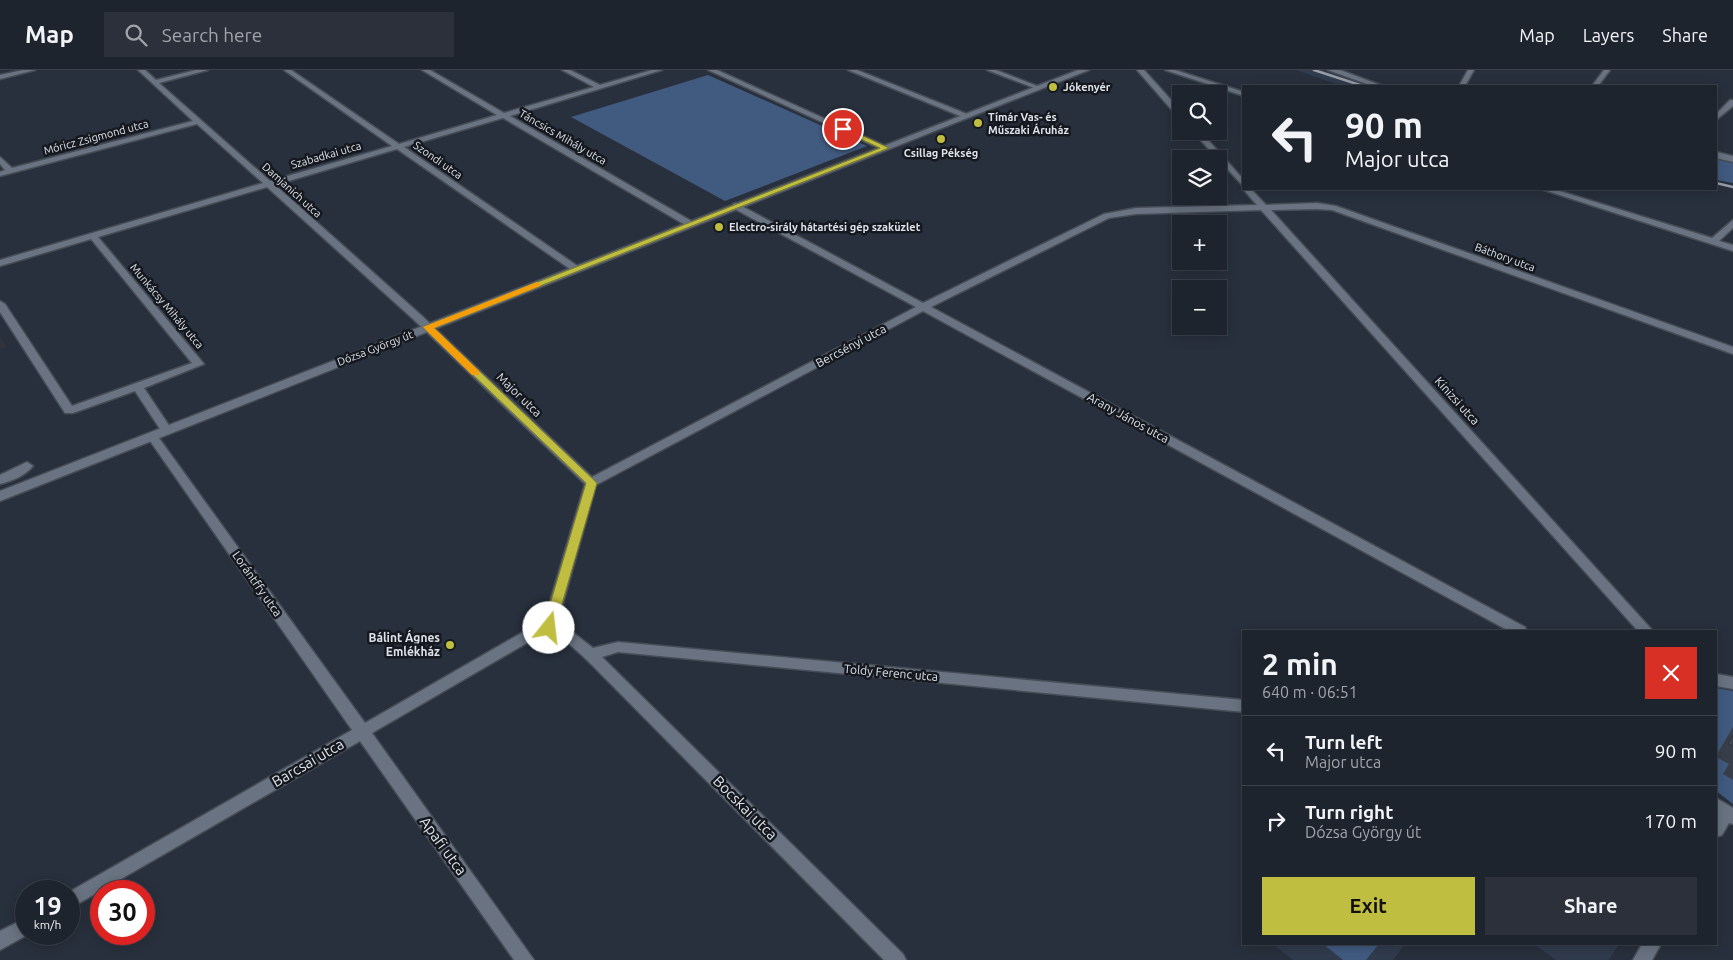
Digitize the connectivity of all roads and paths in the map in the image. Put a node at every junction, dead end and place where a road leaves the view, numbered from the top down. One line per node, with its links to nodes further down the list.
1 (32, 70): 17 (street)
2 (142, 70): 19 (street, Damjanich utca)
3 (205, 70): 19 (street)
4 (287, 70): 33 (street, Szondi utca)
5 (426, 70): 28 (street, Táncsics Mihály utca)
6 (565, 70): 23 (street)
7 (659, 70): 23 (street, Szabadkai utca)
8 (711, 70): 34 (street)
9 (851, 70): 29 (street)
10 (990, 70): 24 (street)
11 (1085, 70): 24 (main road, Dózsa György út)
12 (1140, 70): 27 (street)
13 (1168, 70): 25 (street)
14 (1333, 70): 20 (main road)
15 (1472, 70): 21 (street)
16 (1607, 70): 22 (street)
17 (11, 72): 18 (street)
18 (0, 77)
19 (154, 82): 31 (street, Damjanich utca)
20 (1376, 85)
21 (1463, 85)
22 (1596, 85)
23 (599, 87): 28 (street, Szabadkai utca)
24 (1040, 88): 29 (main road, Dózsa György út)
25 (1242, 93)
26 (1733, 102): 30 (street)
27 (1172, 105)
28 (503, 115): 33 (street, Szabadkai utca); 47 (street, Táncsics Mihály utca)
29 (968, 116): 34 (main road, Dózsa György út)
30 (1717, 117)
31 (197, 122): 38 (street, Móricz Zsigmond utca); 41 (street, Damjanich utca)
32 (1204, 140): 40 (street)
33 (397, 146): 41 (street, Szabadkai utca); 52 (street, Szondi utca)
34 (886, 148): 44 (main road, Dózsa György út)
35 (1717, 155): 37 (main road)
36 (0, 159): 38 (street)
37 (1733, 159)
38 (10, 171): 39 (street, Móricz Zsigmond utca)
39 (0, 174)
40 (1242, 183)
41 (268, 184): 48 (street, Szabadkai utca); 55 (street, Damjanich utca)
42 (1249, 190): 45 (street, Kinizsi utca)
43 (1548, 190): 49 (street)
44 (736, 206): 47 (main road, Dózsa György út); 54 (street, Arany János utca)
45 (1264, 208): 54 (street, Bercsényi utca); 56 (street, Báthory utca); 66 (street, Kinizsi utca)
46 (1733, 223): 49 (street)
47 (690, 224): 52 (main road, Dózsa György út)
48 (92, 235): 51 (street, Szabadkai utca); 57 (street, Munkácsy Mihály utca)
49 (1713, 242): 50 (street)
50 (1733, 248)
51 (0, 263)
52 (576, 269): 55 (main road, Dózsa György út)
53 (0, 304): 57 (street)
54 (924, 307): 62 (street, Bercsényi utca); 65 (street, Arany János utca)
55 (428, 327): 58 (main road, Dózsa György út); 62 (street, Major utca)
56 (1733, 351)
57 (137, 386): 58 (street)
58 (166, 430): 59 (main road, Dózsa György út)
59 (152, 436): 63 (main road, Dózsa György út); 71 (street, Lorántffy utca)
60 (27, 466): 61 (street)
61 (0, 480)
62 (592, 483): 64 (street)
63 (0, 496)
64 (549, 628): 67 (street); 71 (street, Barcsai utca)
65 (1518, 630)
66 (1645, 630)
67 (592, 656): 70 (street, Toldy Ferenc utca); 79 (street, Bocskai utca)
68 (1717, 680): 69 (street)
69 (1733, 683)
70 (1242, 706)
71 (361, 732): 74 (street, Barcsai utca); 78 (street, Apafi utca)
72 (1725, 811): 73 (street)
73 (1717, 828)
74 (80, 895)
75 (15, 932): 76 (street)
76 (0, 941)
77 (1651, 945): 80 (street)
78 (525, 960)
79 (897, 960)
80 (1642, 960)

